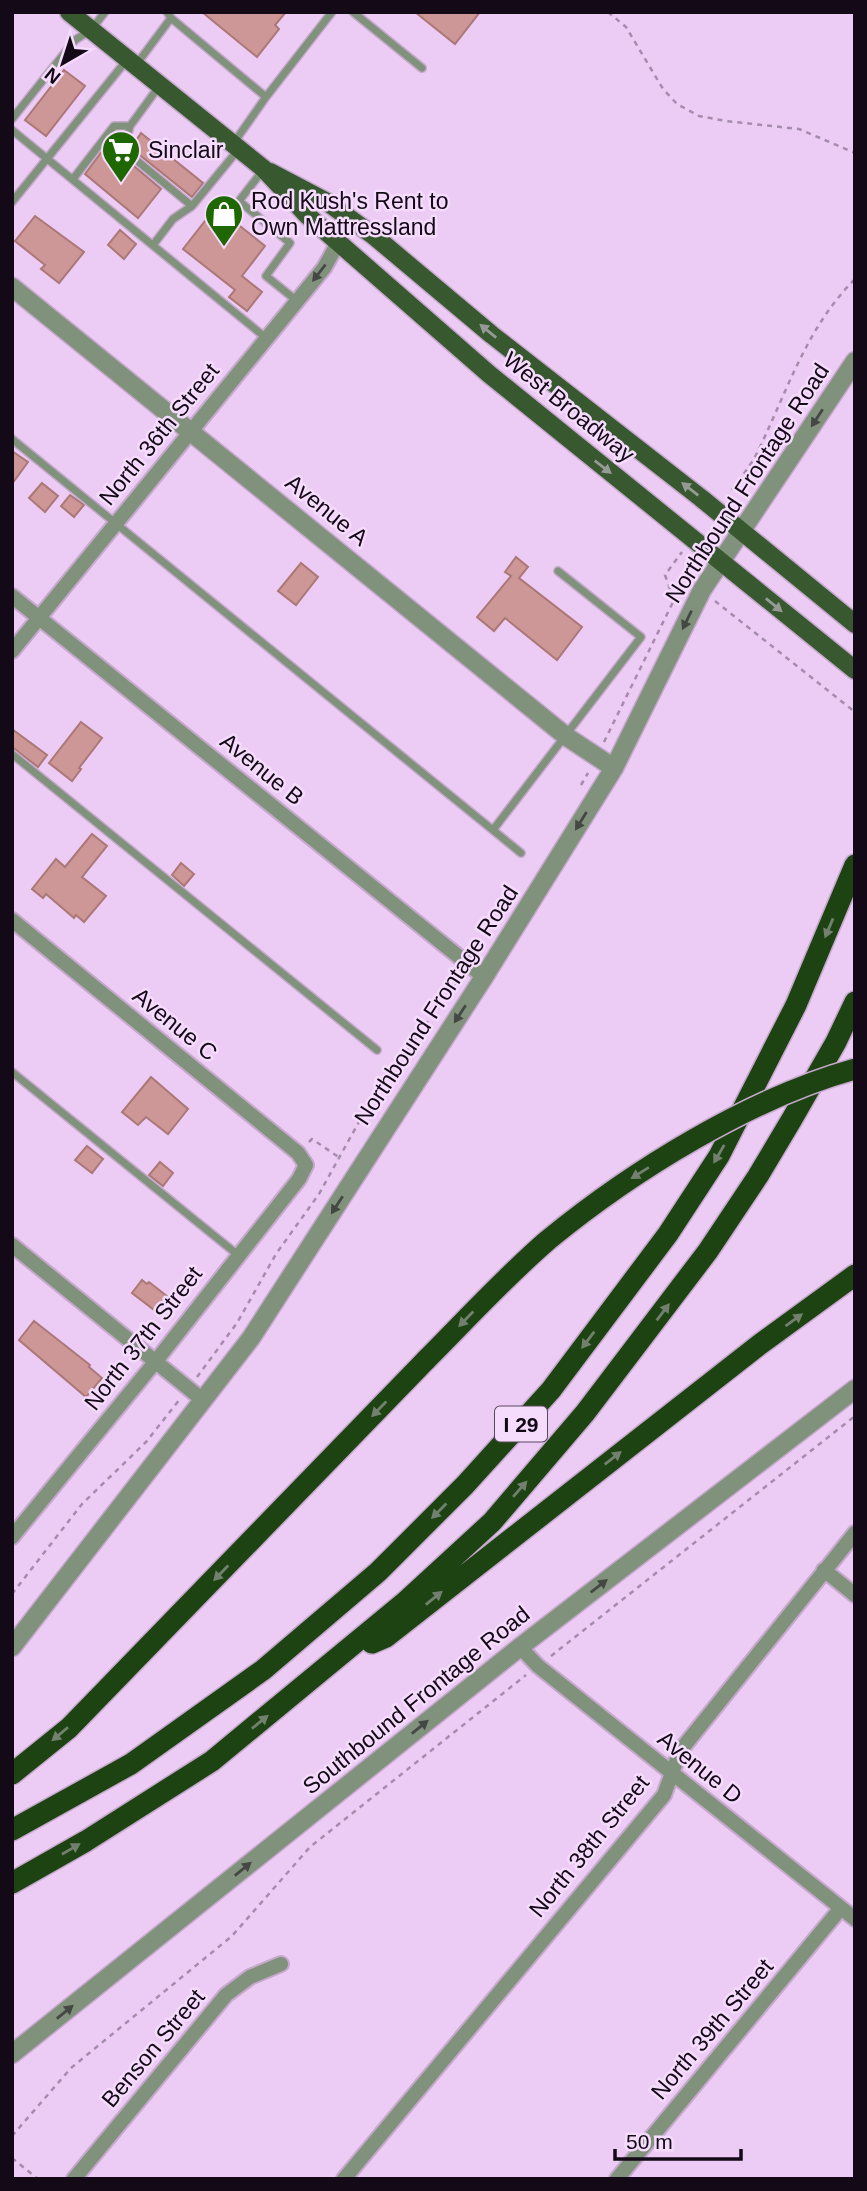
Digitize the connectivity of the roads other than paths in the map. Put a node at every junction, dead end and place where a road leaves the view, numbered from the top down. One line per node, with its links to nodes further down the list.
1 (69, 12): 6 (main road, West Broadway)
2 (105, 12): 6 (lane)
3 (332, 12): 10 (lane)
4 (353, 12): 8 (lane)
5 (169, 15): 7 (lane); 10 (lane)
6 (91, 30): 7 (main road, West Broadway); 11 (lane)
7 (132, 62): 9 (main road, West Broadway); 15 (lane)
8 (422, 68)
9 (160, 85): 12 (lane); 14 (main road, West Broadway)
10 (266, 97): 14 (lane)
11 (12, 119)
12 (130, 126): 17 (lane); 19 (lane)
13 (12, 130): 15 (lane)
14 (236, 147): 16 (main road, West Broadway); 19 (lane)
15 (48, 159): 17 (lane); 18 (lane)
16 (264, 169): 20 (main road, West Broadway); 23 (lane); 29 (main road, West Broadway, one-way to 16)
17 (73, 179): 21 (lane)
18 (12, 202)
19 (192, 206): 21 (lane)
20 (338, 243): 23 (street, North 36th Street, one-way to 23); 30 (main road, West Broadway, one-way to 30)
21 (153, 245): 24 (lane)
22 (12, 287): 26 (street, Avenue A)
23 (297, 301): 24 (street, North 36th Street)
24 (267, 338): 26 (street, North 36th Street)
25 (855, 361): 29 (street, Northbound Frontage Road, one-way to 29)
26 (191, 431): 28 (street, North 36th Street); 37 (street, Avenue A)
27 (12, 439): 28 (lane)
28 (116, 523): 33 (street, North 36th Street); 40 (lane)
29 (742, 532): 30 (street, Northbound Frontage Road); 34 (main road, West Broadway)
30 (721, 561): 36 (main road, West Broadway, one-way to 36); 39 (street, Northbound Frontage Road, one-way to 39)
31 (558, 571): 37 (lane)
32 (12, 596): 33 (street, Avenue B)
33 (39, 618): 35 (street, North 36th Street); 44 (street, Avenue B)
34 (855, 624)
35 (12, 651)
36 (855, 670)
37 (567, 737): 39 (street, Avenue A); 40 (lane)
38 (12, 754): 46 (lane)
39 (614, 768): 44 (street, Northbound Frontage Road, one-way to 44)
40 (493, 830): 41 (lane)
41 (522, 853)
42 (855, 864): 65 (highway, I 29, one-way to 65)
43 (12, 920): 49 (street, Avenue C)
44 (484, 976): 55 (street, Northbound Frontage Road, one-way to 55)
45 (855, 1002): 62 (highway, I 29, one-way to 45)
46 (377, 1051)
47 (855, 1069): 64 (highway, one-way to 64, bridge)
48 (12, 1072): 51 (lane)
49 (306, 1165): 51 (street, North 37th Street)
50 (12, 1245): 53 (street)
51 (238, 1255): 53 (street, North 37th Street)
52 (855, 1275): 62 (highway, one-way to 52)
53 (156, 1361): 55 (street); 57 (street, North 37th Street)
54 (855, 1389): 61 (street, Southbound Frontage Road, one-way to 54)
55 (204, 1401): 60 (street, Northbound Frontage Road)
56 (855, 1534): 58 (street, North 38th Street)
57 (12, 1537)
58 (824, 1570): 59 (street); 63 (street, North 38th Street)
59 (855, 1595)
60 (12, 1647)
61 (520, 1647): 63 (street, Avenue D); 70 (street, Southbound Frontage Road, one-way to 61)
62 (336, 1660): 66 (highway, I 29, one-way to 62)
63 (672, 1773): 67 (street, Avenue D); 72 (street, North 38th Street)
64 (12, 1774)
65 (12, 1830)
66 (12, 1883)
67 (841, 1908): 68 (street, Avenue D); 73 (street, North 39th Street)
68 (855, 1919)
69 (281, 1964): 71 (street, Benson Street)
70 (12, 2054)
71 (74, 2179)
72 (344, 2179)
73 (617, 2179)

